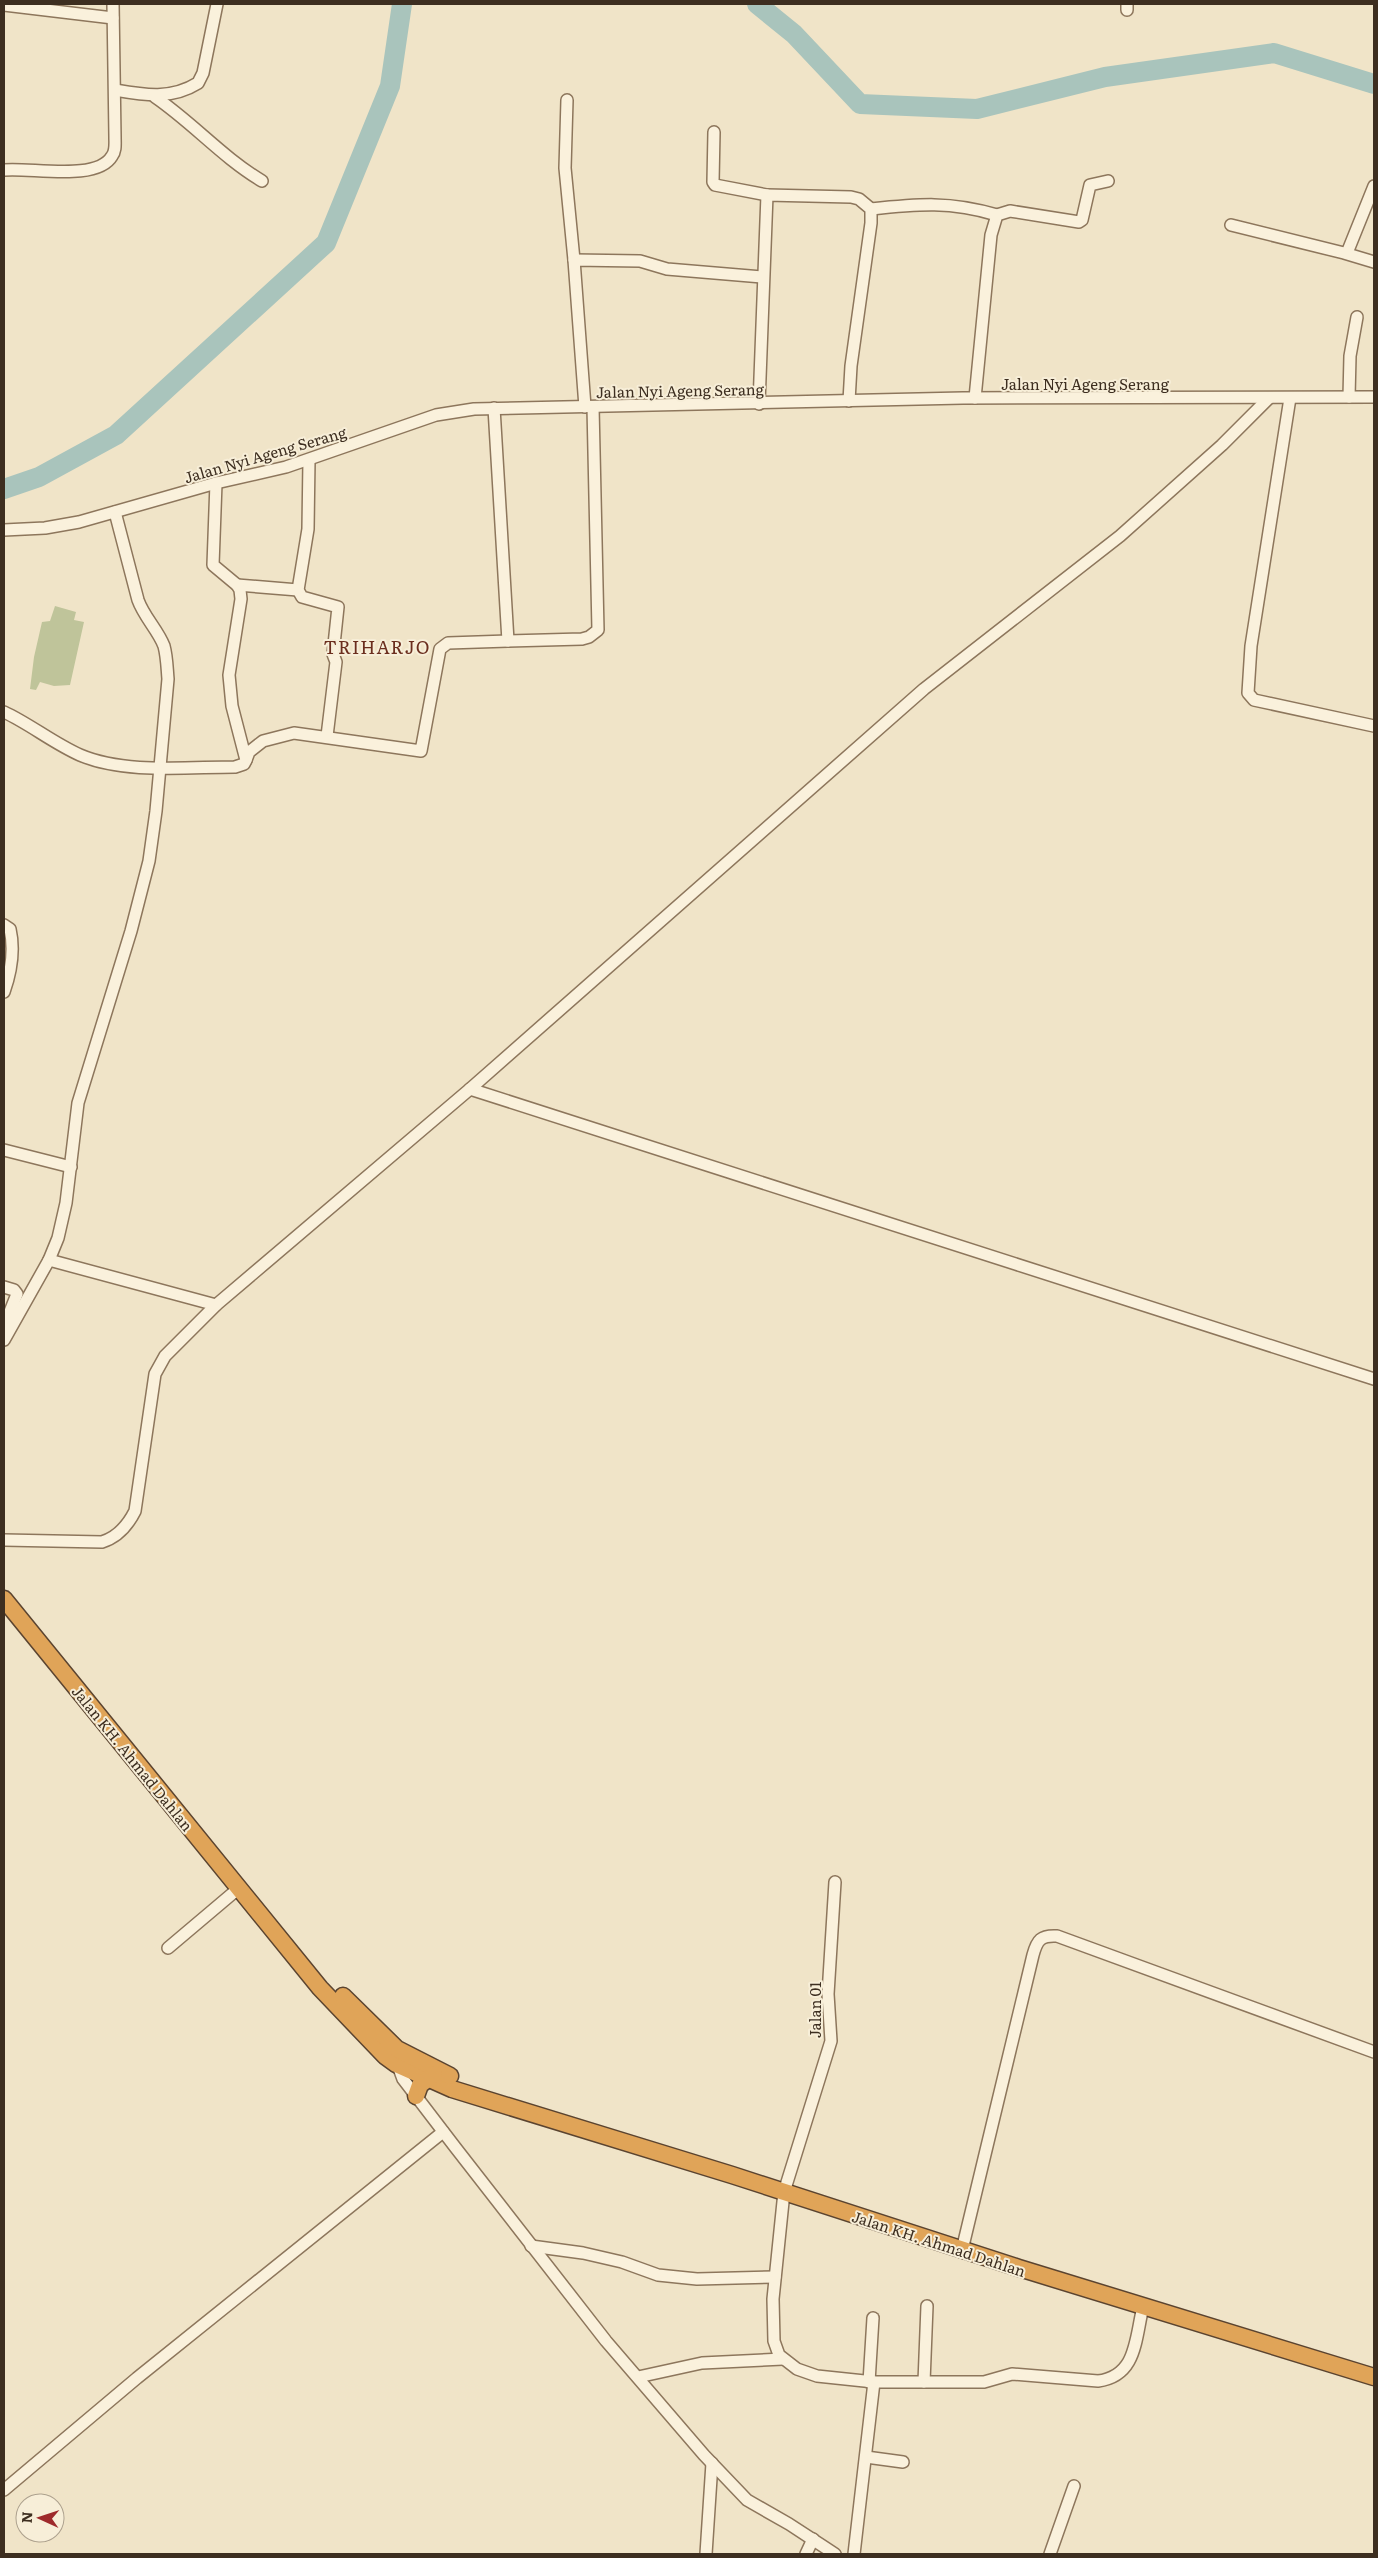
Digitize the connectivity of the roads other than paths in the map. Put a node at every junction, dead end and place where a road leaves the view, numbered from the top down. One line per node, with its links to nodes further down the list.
1 (113, 4): 4 (street)
2 (216, 4): 6 (street)
3 (4, 5): 4 (street)
4 (113, 18): 5 (street)
5 (115, 90): 6 (street); 9 (street)
6 (154, 97): 10 (street)
7 (567, 100): 18 (street)
8 (714, 132): 13 (street)
9 (4, 170)
10 (262, 181)
11 (1108, 181): 15 (street)
12 (1374, 186): 17 (street)
13 (767, 194): 14 (street); 20 (street)
14 (870, 209): 15 (street); 27 (street)
15 (997, 215): 24 (street)
16 (1231, 225): 17 (street)
17 (1347, 253): 19 (street)
18 (574, 260): 20 (street); 29 (street)
19 (1374, 262)
20 (762, 277): 28 (street)
21 (1357, 317): 22 (street)
22 (1349, 397): 23 (street, Jalan Nyi Ageng Serang); 26 (street, Jalan Nyi Ageng Serang)
23 (1374, 397)
24 (975, 398): 25 (street, Jalan Nyi Ageng Serang); 27 (street, Jalan Nyi Ageng Serang)
25 (1269, 398): 26 (street, Jalan Nyi Ageng Serang); 45 (street)
26 (1290, 398): 39 (street)
27 (849, 401): 28 (street, Jalan Nyi Ageng Serang)
28 (759, 404): 29 (street, Jalan Nyi Ageng Serang)
29 (589, 407): 30 (street, Jalan Nyi Ageng Serang); 37 (street)
30 (494, 408): 31 (street, Jalan Nyi Ageng Serang); 37 (street)
31 (309, 460): 32 (street, Jalan Nyi Ageng Serang); 36 (street)
32 (216, 484): 33 (street, Jalan Nyi Ageng Serang); 35 (street)
33 (115, 512): 34 (street, Jalan Nyi Ageng Serang); 42 (street)
34 (4, 530)
35 (237, 585): 36 (street); 41 (street)
36 (298, 590): 40 (street)
37 (508, 641): 40 (street)
38 (4, 712): 42 (street)
39 (1374, 726)
40 (327, 736): 41 (street)
41 (246, 760): 42 (street)
42 (160, 767): 47 (street)
43 (4, 926): 44 (street)
44 (4, 992)
45 (470, 1089): 50 (street); 53 (street)
46 (4, 1150): 47 (street)
47 (71, 1167): 48 (street)
48 (50, 1260): 50 (street); 52 (street)
49 (4, 1287): 51 (street)
50 (216, 1305): 54 (street)
51 (4, 1327)
52 (4, 1340)
53 (1374, 1379)
54 (4, 1540)
55 (4, 1599): 57 (highway, Jalan KH. Ahmad Dahlan)
56 (835, 1882): 64 (street, Jalan 01)
57 (236, 1890): 58 (street); 60 (highway, Jalan KH. Ahmad Dahlan)
58 (168, 1948)
59 (1374, 2052): 66 (street)
60 (396, 2056): 61 (highway, Jalan KH. Ahmad Dahlan); 62 (street)
61 (433, 2075): 62 (highway); 64 (highway, Jalan KH. Ahmad Dahlan)
62 (416, 2096): 63 (street)
63 (443, 2132): 65 (street); 80 (street)
64 (784, 2192): 66 (highway, Jalan KH. Ahmad Dahlan); 67 (street, Jalan 01)
65 (531, 2246): 67 (street); 72 (street)
66 (962, 2250): 69 (highway, Jalan KH. Ahmad Dahlan)
67 (775, 2277): 71 (street, Jalan 01)
68 (927, 2306): 75 (street)
69 (1142, 2307): 73 (highway, Jalan KH. Ahmad Dahlan); 75 (street)
70 (873, 2318): 74 (street)
71 (783, 2358): 72 (street); 74 (street)
72 (638, 2377): 78 (street)
73 (1374, 2377)
74 (871, 2382): 75 (street); 76 (street)
75 (924, 2382)
76 (866, 2457): 77 (street); 85 (street)
77 (903, 2462)
78 (712, 2463): 81 (street); 82 (street)
79 (1074, 2486): 86 (street)
80 (4, 2490)
81 (813, 2539): 83 (street); 84 (street)
82 (706, 2554)
83 (806, 2554)
84 (834, 2554)
85 (854, 2554)
86 (1050, 2554)

